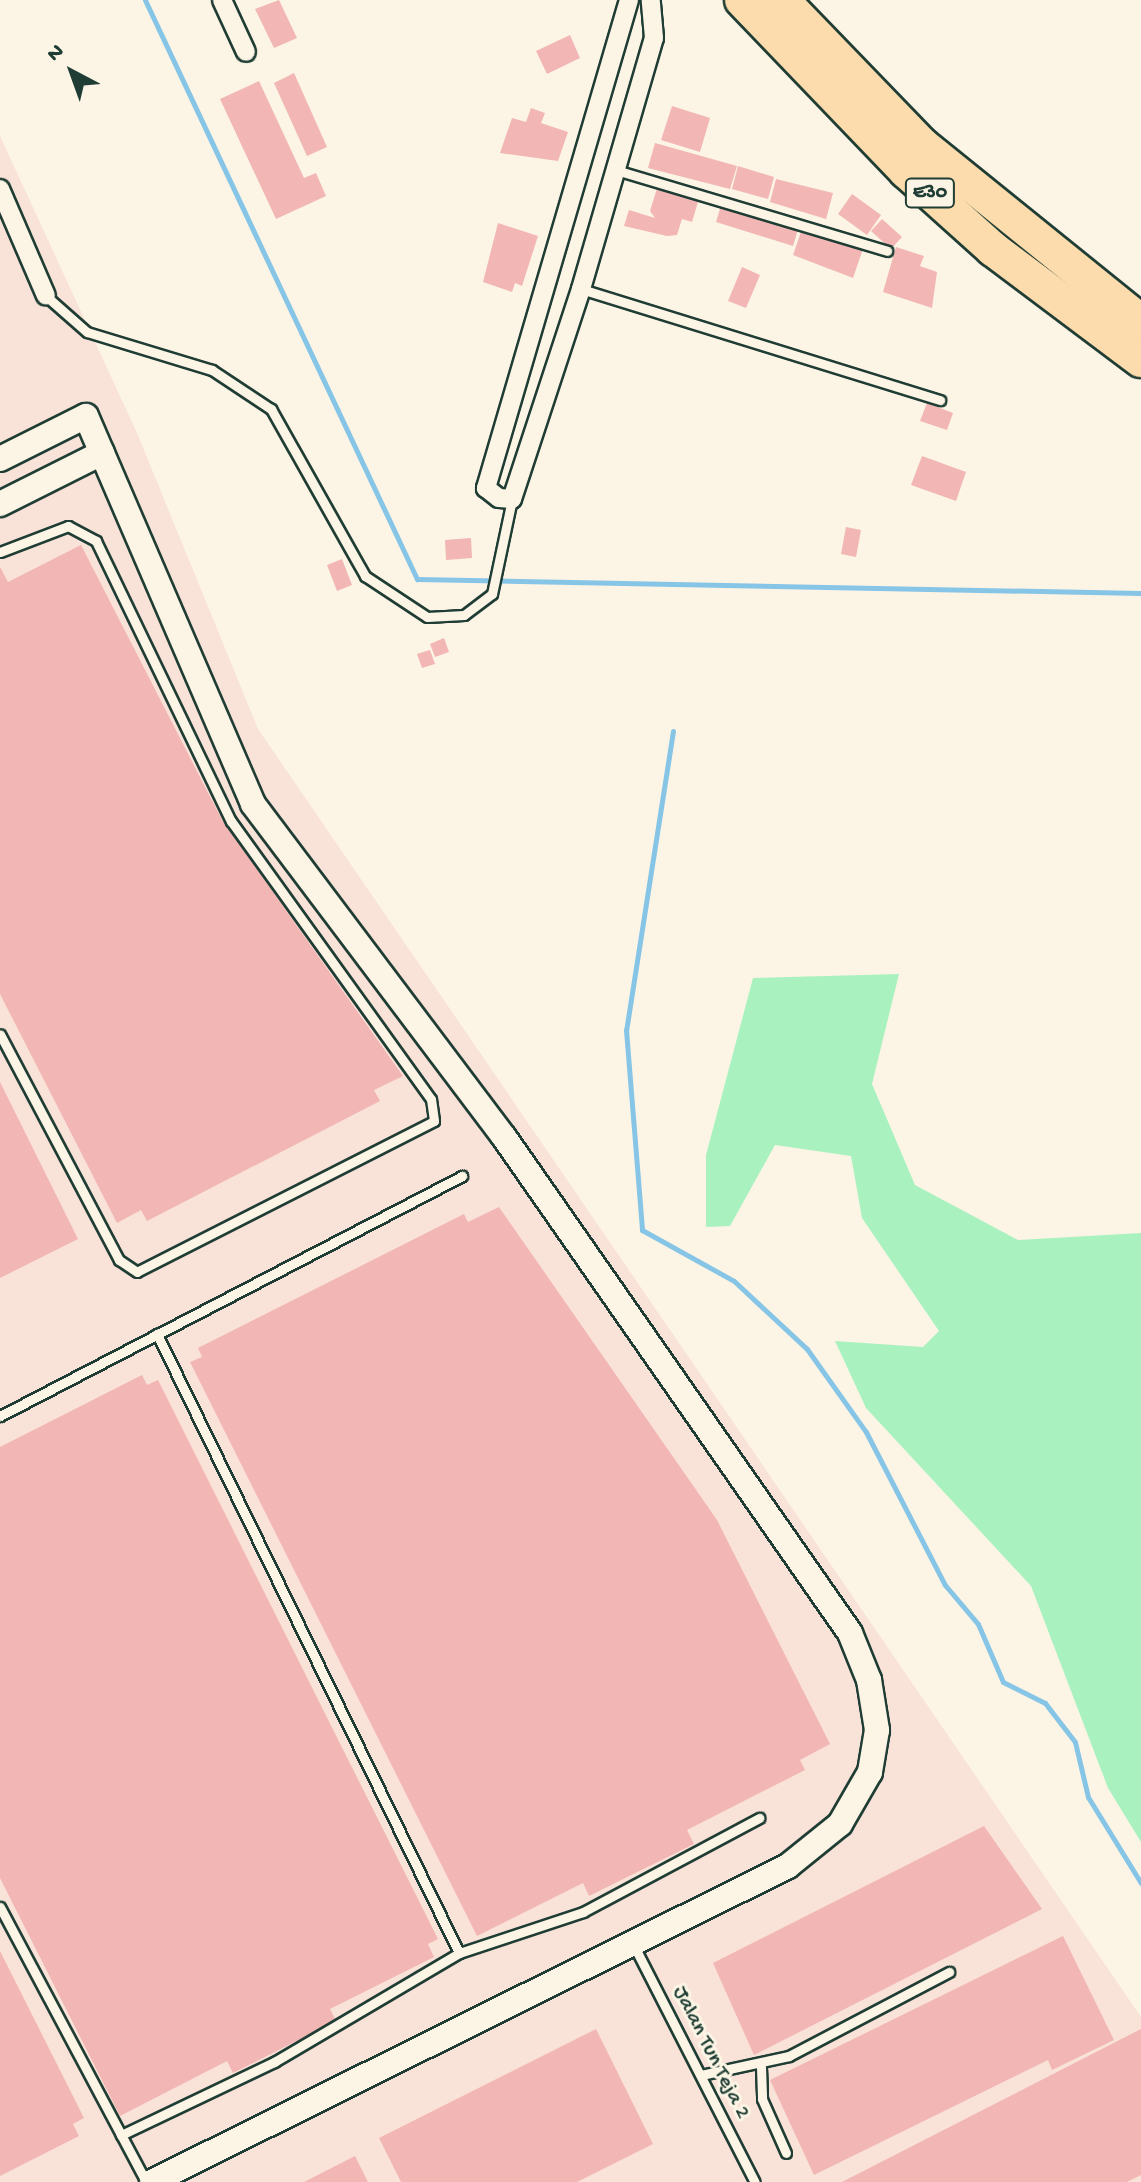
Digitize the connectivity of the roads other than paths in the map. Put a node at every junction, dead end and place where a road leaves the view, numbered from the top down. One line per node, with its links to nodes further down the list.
1 (222, 0): 6 (street)
2 (629, 0): 17 (street)
3 (651, 0): 7 (street)
4 (742, 0): 13 (highway, E30)
5 (782, 0): 12 (highway, E30)
6 (246, 52)
7 (616, 170): 9 (lane); 10 (street)
8 (0, 189): 11 (street)
9 (887, 251)
10 (581, 289): 14 (lane); 17 (street)
11 (46, 296): 17 (lane)
12 (1141, 322)
13 (1141, 360)
14 (940, 400)
15 (102, 453): 16 (street); 18 (street); 26 (street)
16 (0, 459)
17 (512, 499)
18 (0, 504)
19 (1, 550): 20 (lane)
20 (0, 1034)
21 (462, 1176): 22 (lane)
22 (157, 1334): 23 (lane); 27 (lane)
23 (0, 1416)
24 (759, 1818): 27 (lane)
25 (0, 1907): 31 (lane)
26 (632, 1941): 30 (lane, Jalan Tun Teja 2); 34 (street)
27 (459, 1953): 31 (lane)
28 (949, 1972): 29 (lane)
29 (761, 2067): 30 (lane); 32 (lane)
30 (701, 2075): 35 (lane, Jalan Tun Teja 2)
31 (121, 2135): 33 (lane)
32 (786, 2153)
33 (146, 2182)
34 (152, 2182)
35 (755, 2182)

